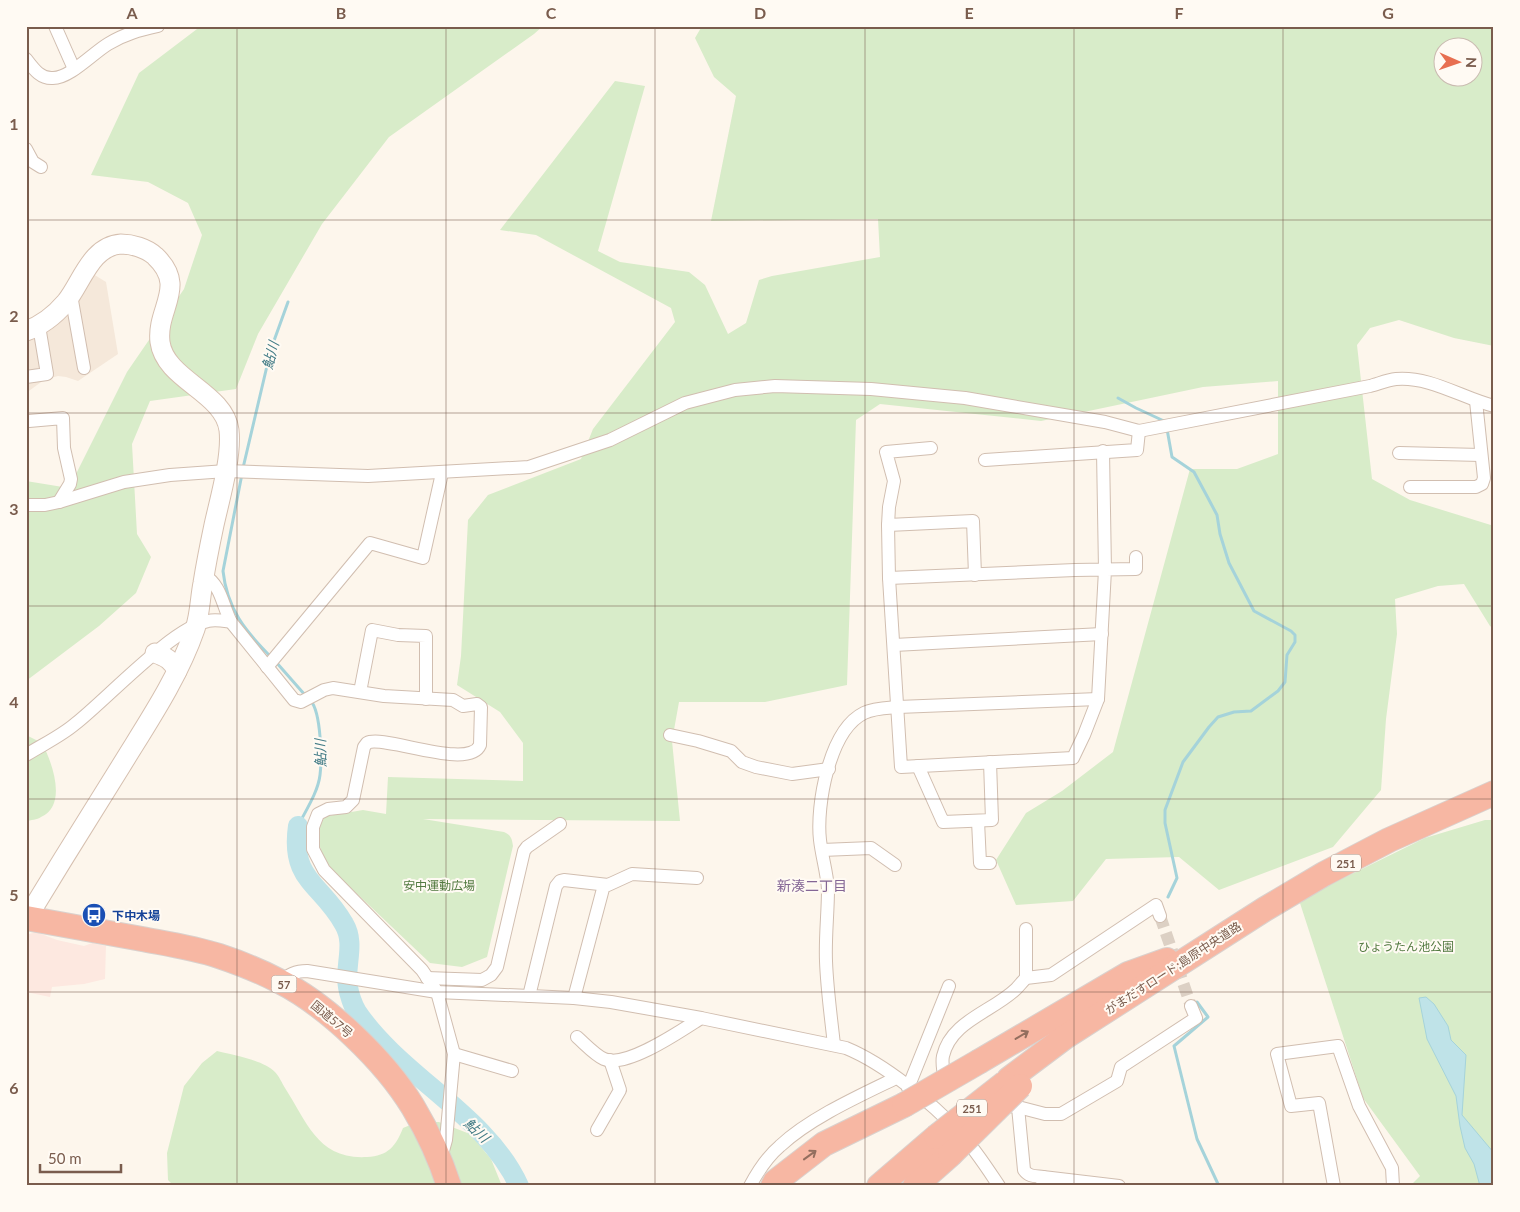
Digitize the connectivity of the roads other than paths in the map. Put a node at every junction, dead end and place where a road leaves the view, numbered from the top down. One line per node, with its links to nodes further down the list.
1 (55, 26): 5 (street)
2 (158, 26): 3 (street)
3 (139, 28): 5 (street)
4 (26, 59): 5 (street)
5 (74, 69)
6 (26, 149): 7 (street)
7 (41, 168)
8 (71, 295): 9 (street); 10 (street); 21 (street)
9 (33, 329): 11 (street)
10 (84, 368)
11 (26, 377)
12 (1476, 401): 13 (street); 15 (street); 19 (street)
13 (1494, 406)
14 (29, 421): 24 (street)
15 (1139, 431): 17 (street); 22 (street)
16 (931, 448): 26 (street)
17 (1103, 451): 20 (street); 28 (street)
18 (1399, 453): 19 (street)
19 (1481, 455): 23 (street)
20 (984, 460)
21 (231, 471): 22 (street); 24 (street); 29 (street)
22 (442, 473): 37 (street)
23 (1410, 487)
24 (59, 502): 25 (street)
25 (26, 505)
26 (888, 525): 30 (street); 31 (street)
27 (1136, 557): 28 (street)
28 (1105, 570): 30 (street); 34 (street)
29 (204, 575): 32 (street); 33 (street)
30 (976, 575): 31 (street)
31 (889, 578): 35 (street)
32 (231, 622): 33 (street); 37 (street)
33 (196, 625): 36 (street); 38 (street)
34 (1102, 634): 35 (street); 41 (street)
35 (894, 646): 42 (street)
36 (156, 653): 38 (street); 44 (street)
37 (271, 662): 39 (street)
38 (177, 671): 57 (street)
39 (360, 692): 40 (street); 40 (street)
40 (426, 699): 60 (street)
41 (1098, 699): 42 (street); 45 (street)
42 (898, 707): 46 (street); 47 (street)
43 (670, 735): 47 (street)
44 (26, 755)
45 (990, 762): 46 (street); 49 (street)
46 (918, 766): 49 (street)
47 (829, 769): 51 (street)
48 (1494, 793): 59 (highway, がまだすロード;島原中央道路 / 251)
49 (978, 821): 52 (street)
50 (560, 824): 60 (street)
51 (822, 850): 53 (street); 70 (street)
52 (990, 863)
53 (895, 865)
54 (697, 878): 55 (street)
55 (604, 885): 65 (street); 66 (street)
56 (1160, 916): 61 (street)
57 (26, 919): 62 (highway, 国道57号 / 57)
58 (1026, 929): 61 (street)
59 (1206, 947): 75 (highway, がまだすロード;島原中央道路 / 251); 76 (highway, one-way to 59, bridge)
60 (427, 978): 64 (street)
61 (1026, 978): 77 (street)
62 (280, 981): 64 (street); 81 (highway, 国道57号 / 57)
63 (949, 986): 76 (street)
64 (437, 992): 65 (street); 71 (street)
65 (529, 996): 66 (street)
66 (574, 998): 68 (street)
67 (1191, 1006): 75 (street)
68 (701, 1018): 70 (street); 72 (street)
69 (577, 1037): 72 (street)
70 (834, 1045): 74 (street)
71 (454, 1054): 73 (street); 81 (street)
72 (610, 1060): 78 (street)
73 (512, 1070)
74 (896, 1078): 76 (street); 84 (street)
75 (1016, 1091): 79 (street); 80 (highway, がまだすロード;島原中央道路 / 251, bridge); 82 (street)
76 (906, 1096): 77 (street); 85 (highway, one-way to 76)
77 (932, 1107): 79 (street)
78 (598, 1130)
79 (961, 1134): 88 (street)
80 (943, 1146): 86 (highway, がまだすロード;島原中央道路 / 251); 87 (highway)
81 (440, 1160): 83 (highway, 国道57号 / 57)
82 (1043, 1181): 89 (street)
83 (449, 1186)
84 (750, 1186)
85 (773, 1186)
86 (879, 1186)
87 (916, 1186)
88 (999, 1186)
89 (1118, 1186)
90 (1334, 1186): 91 (street)
91 (1394, 1186)

